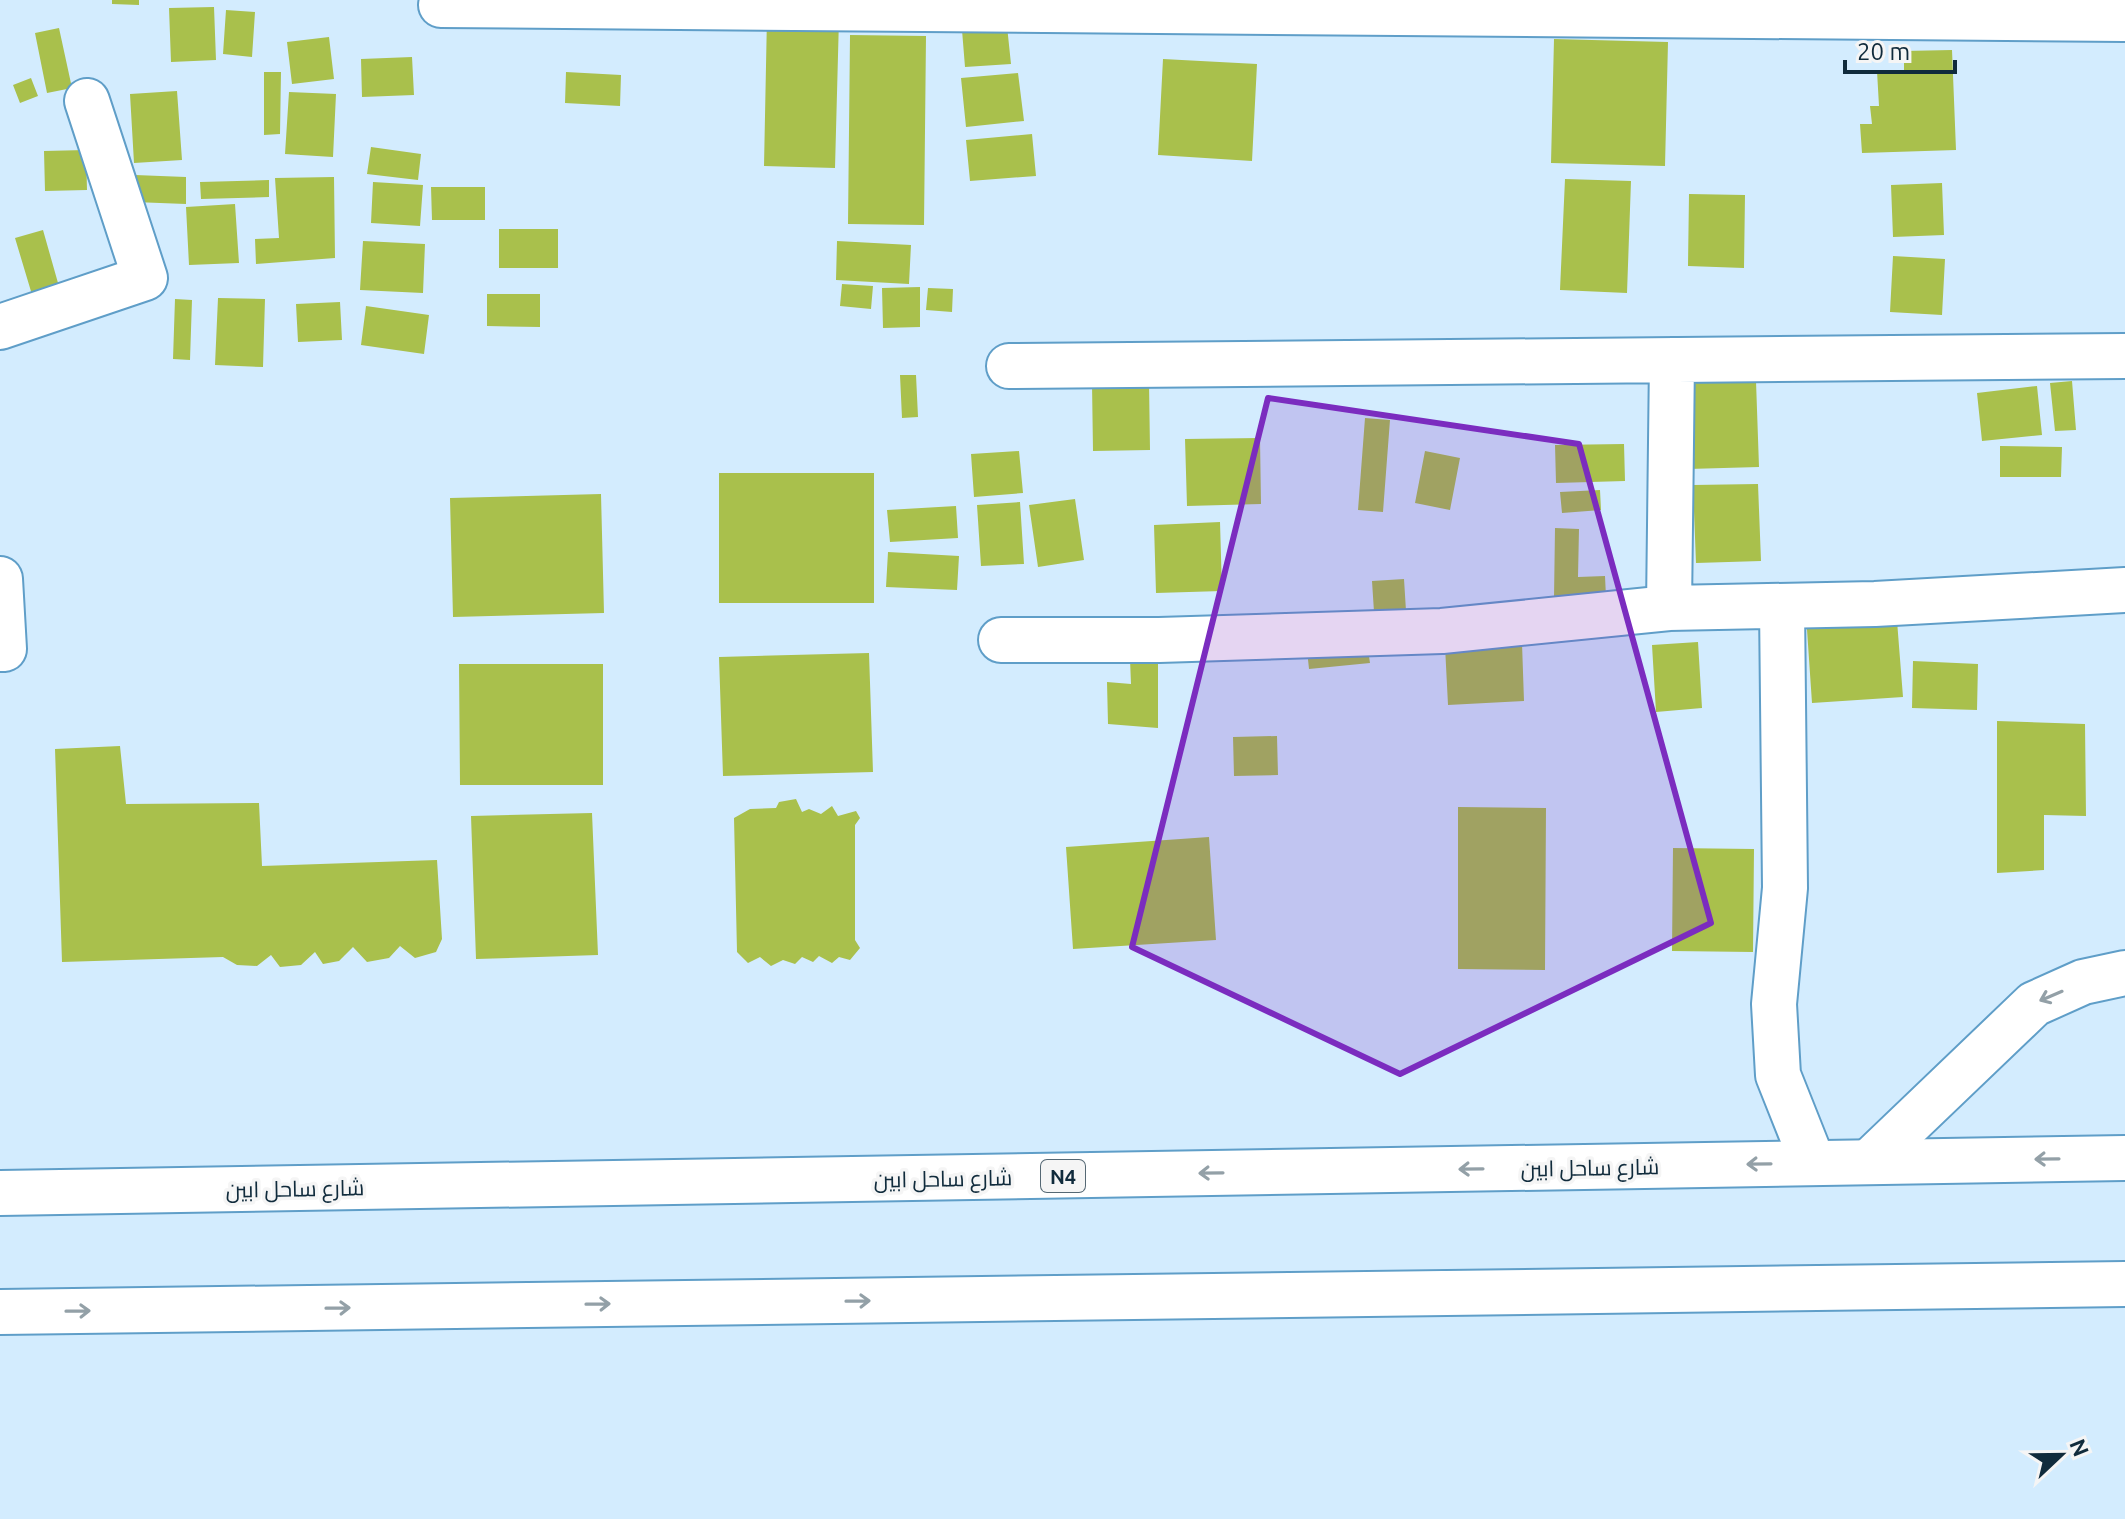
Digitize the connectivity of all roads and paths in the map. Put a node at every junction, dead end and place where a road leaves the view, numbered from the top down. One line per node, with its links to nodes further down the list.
1 (441, 5): 2 (main road)
2 (2047, 10): 3 (main road)
3 (2125, 19)
4 (87, 101): 5 (main road)
5 (0, 327)
6 (2125, 356): 7 (main road)
7 (1672, 360): 8 (main road); 12 (main road)
8 (1009, 366)
9 (0, 579): 14 (main road)
10 (2125, 590): 11 (main road)
11 (1782, 606): 12 (main road); 18 (main road)
12 (1669, 608): 13 (main road)
13 (1001, 640)
14 (0, 649)
15 (2125, 973): 17 (main road, one-way to 17)
16 (2125, 1158): 17 (main road, شارع ساحل ابين / N4, one-way to 17)
17 (1869, 1162): 18 (main road, شارع ساحل ابين / N4)
18 (1813, 1163): 19 (main road, شارع ساحل ابين / N4, one-way to 19)
19 (3, 1184)
20 (2125, 1284): 21 (main road, one-way to 20)
21 (0, 1312)

